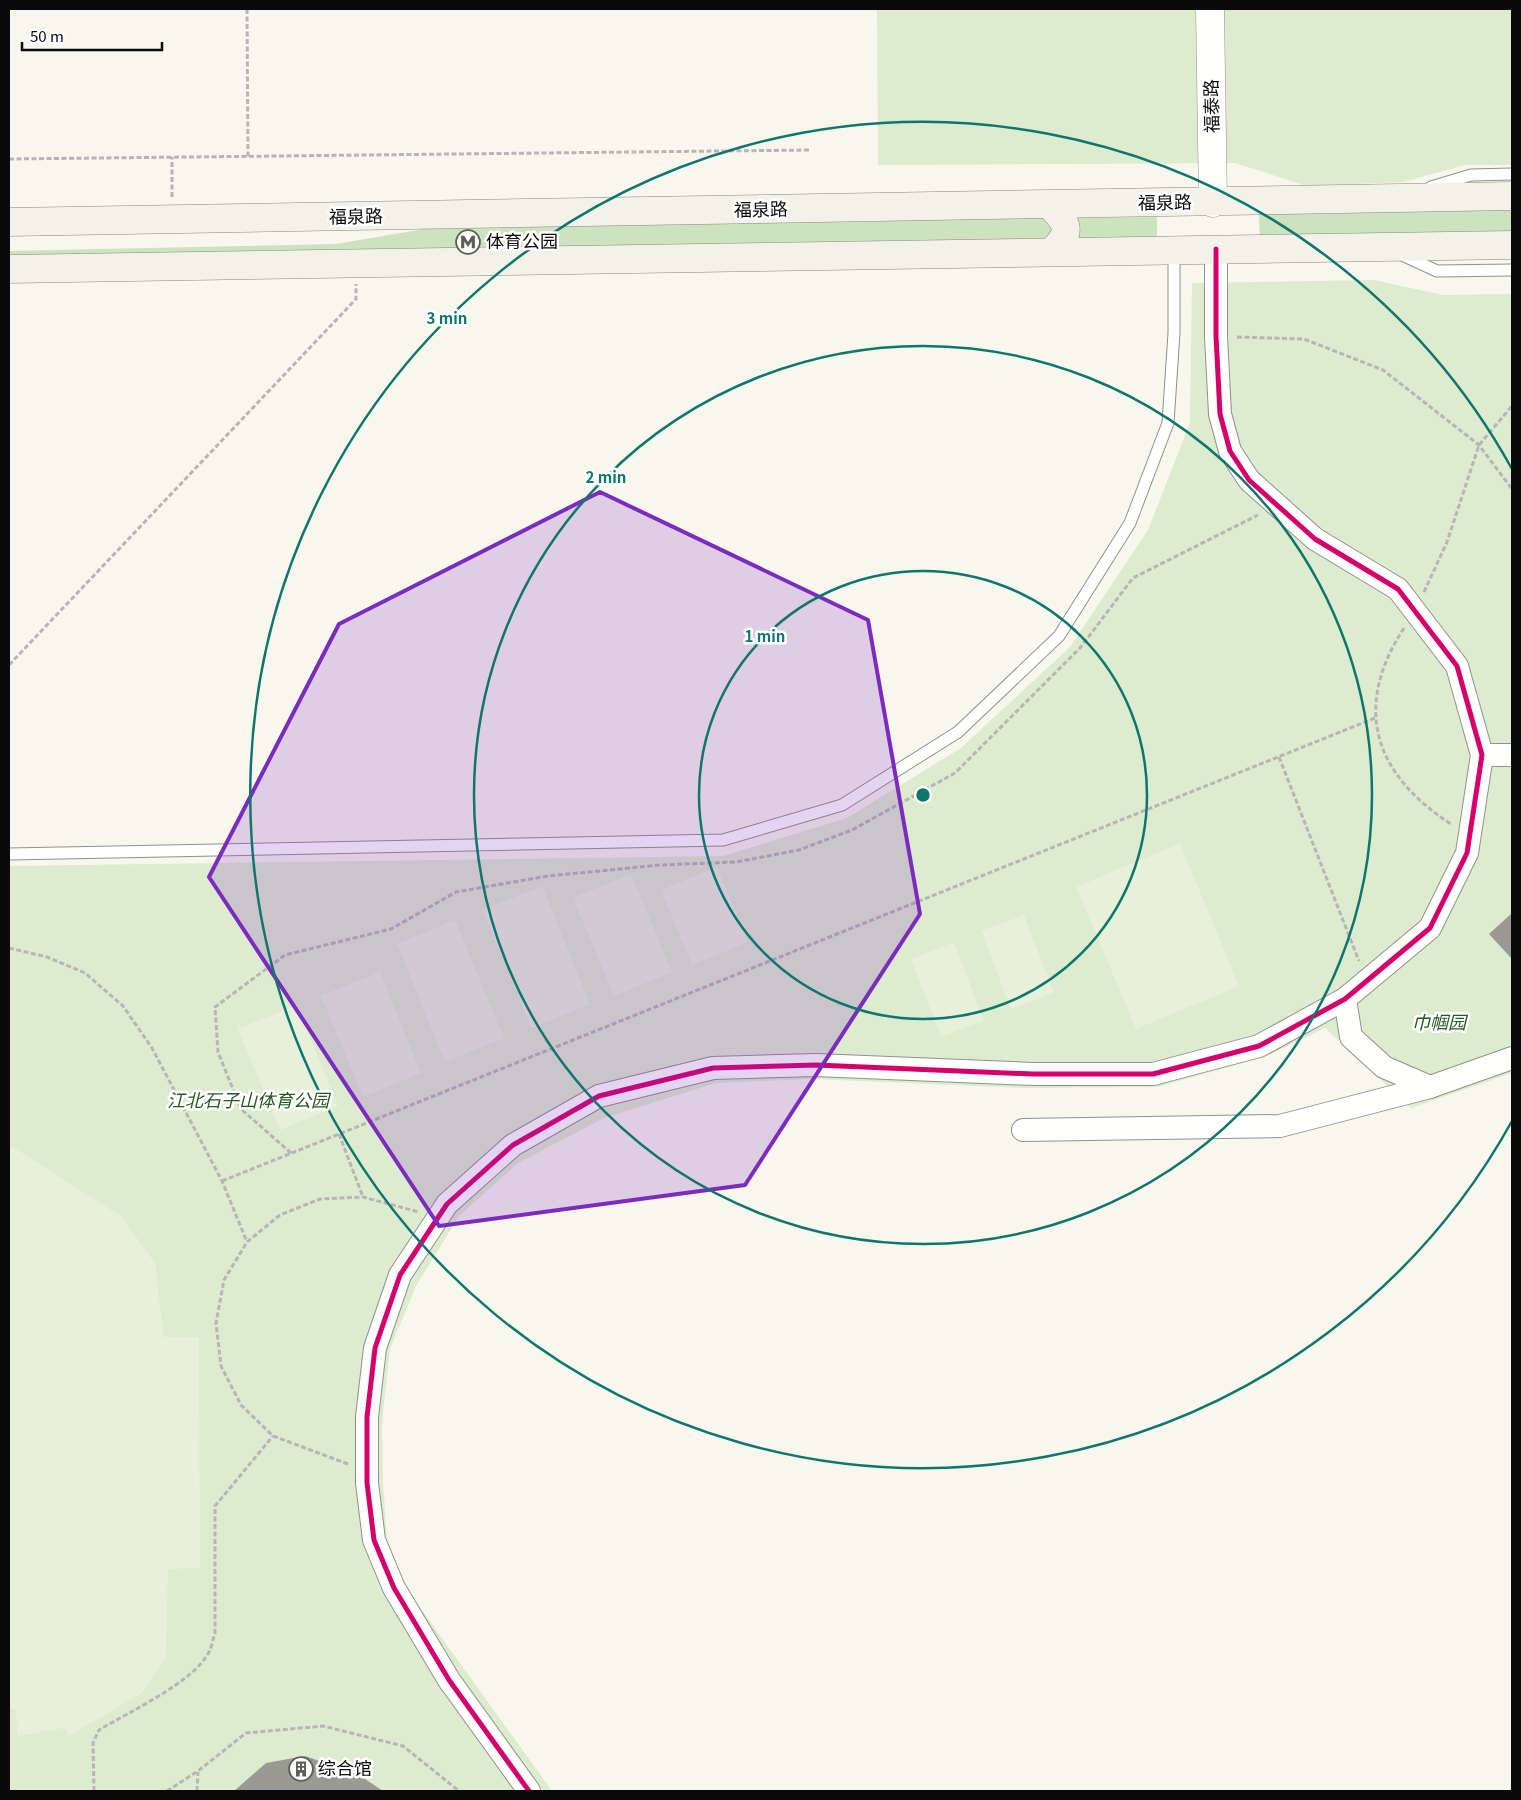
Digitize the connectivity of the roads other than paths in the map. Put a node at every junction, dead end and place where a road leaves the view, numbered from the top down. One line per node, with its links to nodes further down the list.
1 (1210, 9): 5 (street, 福泰路)
2 (1512, 174): 4 (lane)
3 (1512, 196): 4 (main road, 福泉路)
4 (1392, 199): 5 (main road, 福泉路)
5 (1214, 203): 6 (main road, 福泉路)
6 (1050, 205): 7 (main road, 福泉路); 12 (main road)
7 (9, 222)
8 (1512, 245): 9 (main road)
9 (1384, 247): 11 (main road); 14 (lane)
10 (1174, 249): 11 (main road); 12 (main road); 17 (lane)
11 (1216, 249): 15 (street)
12 (1052, 251): 13 (main road)
13 (9, 269)
14 (1512, 270)
15 (1482, 755): 16 (street); 18 (street)
16 (1512, 755)
17 (9, 854)
18 (1345, 999): 20 (street); 22 (street)
19 (1512, 1058): 20 (street)
20 (1430, 1087): 21 (street)
21 (1023, 1130)
22 (529, 1791)

